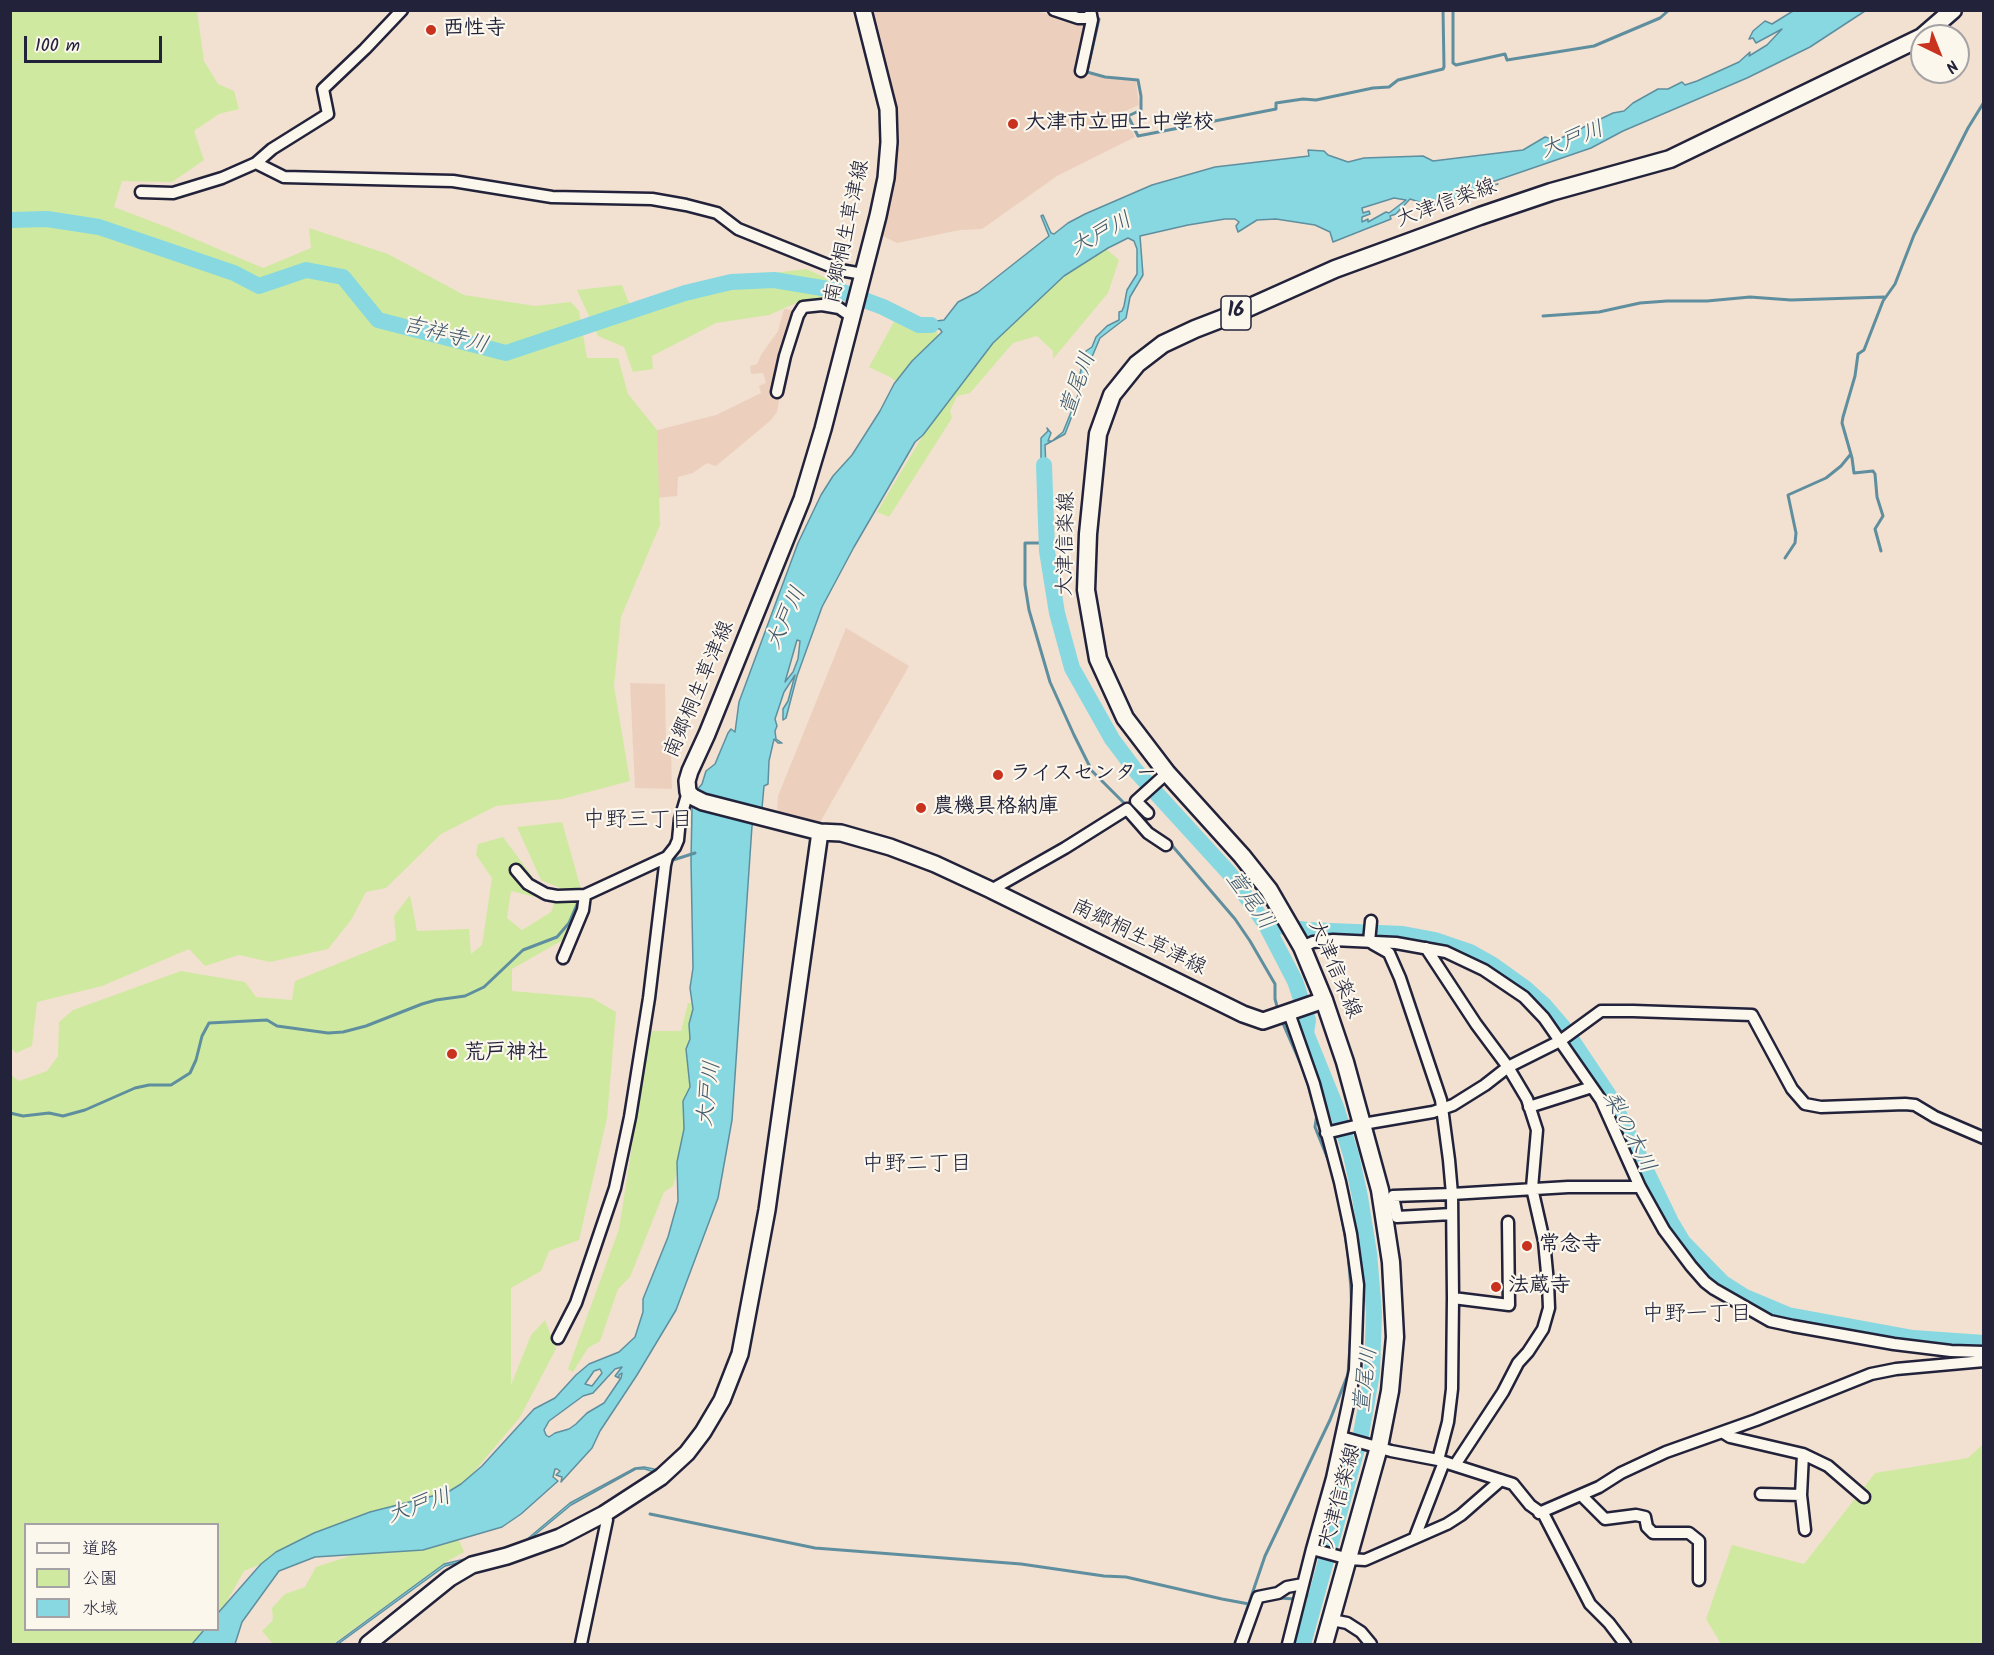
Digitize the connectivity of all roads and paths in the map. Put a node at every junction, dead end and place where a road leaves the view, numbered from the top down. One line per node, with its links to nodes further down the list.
1 (862, 10): 11 (main road, 南郷桐生草津線)
2 (1054, 10): 5 (street)
3 (1953, 10): 6 (main road, 大津信楽線 / 16)
4 (400, 11): 9 (street)
5 (1090, 14): 8 (street)
6 (1937, 24)
7 (1910, 42): 14 (main road, 大津信楽線 / 16)
8 (1082, 71)
9 (255, 163): 10 (street); 11 (street)
10 (141, 192)
11 (863, 274): 12 (main road, 南郷桐生草津線)
12 (853, 315): 13 (street); 15 (main road, 南郷桐生草津線)
13 (777, 392)
14 (1163, 776): 16 (street); 24 (main road, 大津信楽線 / 16)
15 (690, 795): 17 (main road, 南郷桐生草津線); 19 (street)
16 (1148, 813)
17 (820, 832): 21 (main road, 南郷桐生草津線); 61 (main road)
18 (1166, 845): 21 (street)
19 (666, 861): 22 (street); 45 (street)
20 (516, 870): 22 (street)
21 (991, 890): 29 (main road, 南郷桐生草津線)
22 (585, 895): 27 (street)
23 (1371, 921): 25 (street)
24 (1299, 941): 25 (street); 28 (main road, 大津信楽線 / 16)
25 (1370, 942): 26 (street); 34 (street)
26 (1426, 948): 30 (street); 31 (street)
27 (563, 958)
28 (1322, 1001): 29 (main road, 南郷桐生草津線); 35 (main road, 大津信楽線 / 16)
29 (1290, 1012): 36 (street)
30 (1562, 1040): 31 (street); 32 (street); 37 (street)
31 (1508, 1067): 33 (street); 34 (street)
32 (1592, 1087): 33 (street); 39 (street)
33 (1529, 1107): 38 (street)
34 (1442, 1109): 35 (street); 40 (street)
35 (1359, 1125): 36 (street); 41 (main road, 大津信楽線 / 16)
36 (1326, 1133): 51 (street)
37 (1983, 1138)
38 (1532, 1188): 39 (street); 40 (street); 54 (street)
39 (1643, 1190): 46 (street)
40 (1452, 1194): 41 (street); 42 (street)
41 (1389, 1206): 42 (street); 52 (main road, 大津信楽線 / 16)
42 (1452, 1214): 44 (street)
43 (1508, 1222): 44 (street)
44 (1453, 1298): 54 (street)
45 (558, 1338)
46 (1936, 1349): 47 (street); 49 (street)
47 (1983, 1352)
48 (1983, 1361): 49 (street)
49 (1935, 1365): 50 (street)
50 (1722, 1432): 53 (street); 57 (street)
51 (1343, 1438): 52 (street); 64 (street)
52 (1376, 1447): 54 (street); 65 (main road, 大津信楽線 / 16)
53 (1803, 1454): 58 (street); 59 (street)
54 (1446, 1462): 55 (street); 63 (street)
55 (1501, 1480): 60 (street); 63 (street)
56 (1761, 1494): 58 (street)
57 (1581, 1495): 60 (street); 66 (street)
58 (1801, 1495): 62 (street)
59 (1864, 1497)
60 (1539, 1513): 75 (street)
61 (604, 1514): 69 (main road); 70 (street)
62 (1805, 1530)
63 (1414, 1536): 65 (street)
64 (1313, 1549): 65 (street); 67 (street)
65 (1345, 1558): 68 (main road, 大津信楽線 / 16)
66 (1699, 1580)
67 (1303, 1584): 71 (street); 72 (street)
68 (1332, 1620): 73 (main road, 大津信楽線 / 16); 74 (street)
69 (368, 1644)
70 (581, 1644)
71 (1241, 1644)
72 (1287, 1644)
73 (1324, 1644)
74 (1371, 1644)
75 (1625, 1644)

